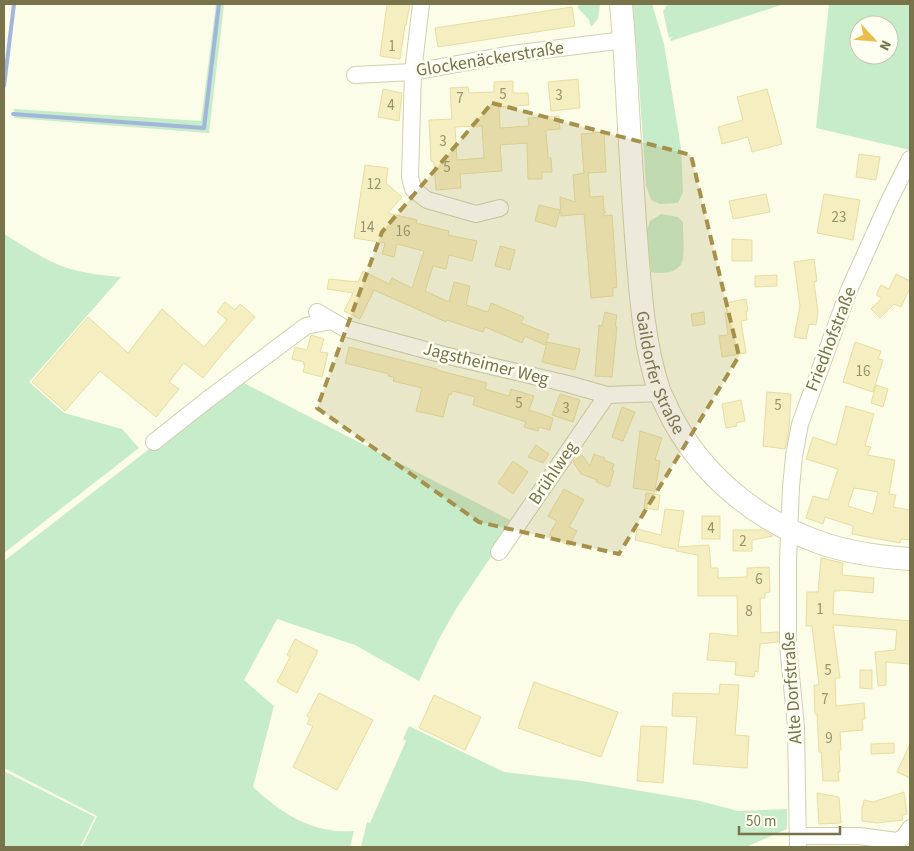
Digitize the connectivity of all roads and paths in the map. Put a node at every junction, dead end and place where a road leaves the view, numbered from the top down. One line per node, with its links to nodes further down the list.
1 (421, 4): 4 (street)
2 (621, 4): 3 (main road, Gaildorfer Straße)
3 (624, 40): 4 (street, Glockenäckerstraße); 10 (main road, Gaildorfer Straße)
4 (413, 72): 5 (street, Glockenäckerstraße); 7 (street)
5 (355, 75)
6 (910, 159): 13 (street, Friedhofstraße)
7 (500, 208)
8 (317, 312): 9 (street, Jagstheimer Weg)
9 (332, 321): 11 (street, Jagstheimer Weg); 12 (street)
10 (660, 393): 11 (street, Jagstheimer Weg); 13 (main road, Gaildorfer Straße)
11 (607, 395): 14 (street, Brühlweg)
12 (154, 442)
13 (789, 529): 15 (main road, Gaildorfer Straße); 17 (street, Alte Dorfstraße)
14 (499, 552)
15 (910, 560)
16 (910, 828): 17 (street)
17 (798, 842)

